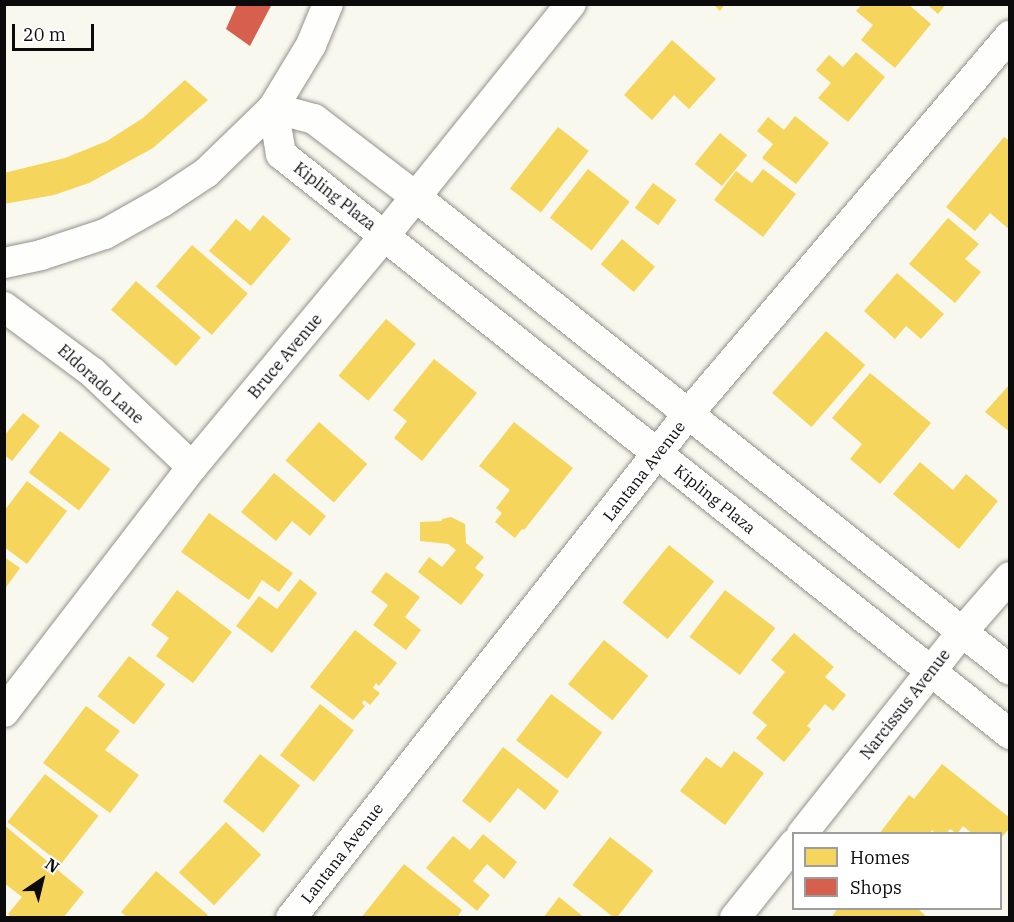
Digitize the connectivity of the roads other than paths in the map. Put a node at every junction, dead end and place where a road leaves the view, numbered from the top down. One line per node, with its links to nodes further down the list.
1 (328, 4): 4 (street)
2 (571, 4): 5 (street, Bruce Avenue)
3 (1010, 36): 9 (street, Lantana Avenue)
4 (273, 108): 5 (street); 6 (street, Kipling Plaza); 7 (street)
5 (416, 197): 6 (street, Bruce Avenue); 9 (street)
6 (385, 235): 10 (street, Kipling Plaza); 11 (street, Bruce Avenue)
7 (4, 263)
8 (4, 307): 11 (street, Eldorado Lane)
9 (688, 414): 10 (street, Lantana Avenue); 13 (street)
10 (658, 453): 15 (street, Kipling Plaza); 20 (street, Lantana Avenue)
11 (192, 467): 16 (street, Bruce Avenue)
12 (1010, 577): 13 (street, Narcissus Avenue)
13 (962, 632): 14 (street); 15 (street, Narcissus Avenue)
14 (1010, 670)
15 (931, 672): 17 (street, Kipling Plaza); 18 (street, Narcissus Avenue)
16 (4, 712)
17 (1010, 734)
18 (804, 832)
19 (792, 847): 21 (street)
20 (291, 918)
21 (735, 918)

